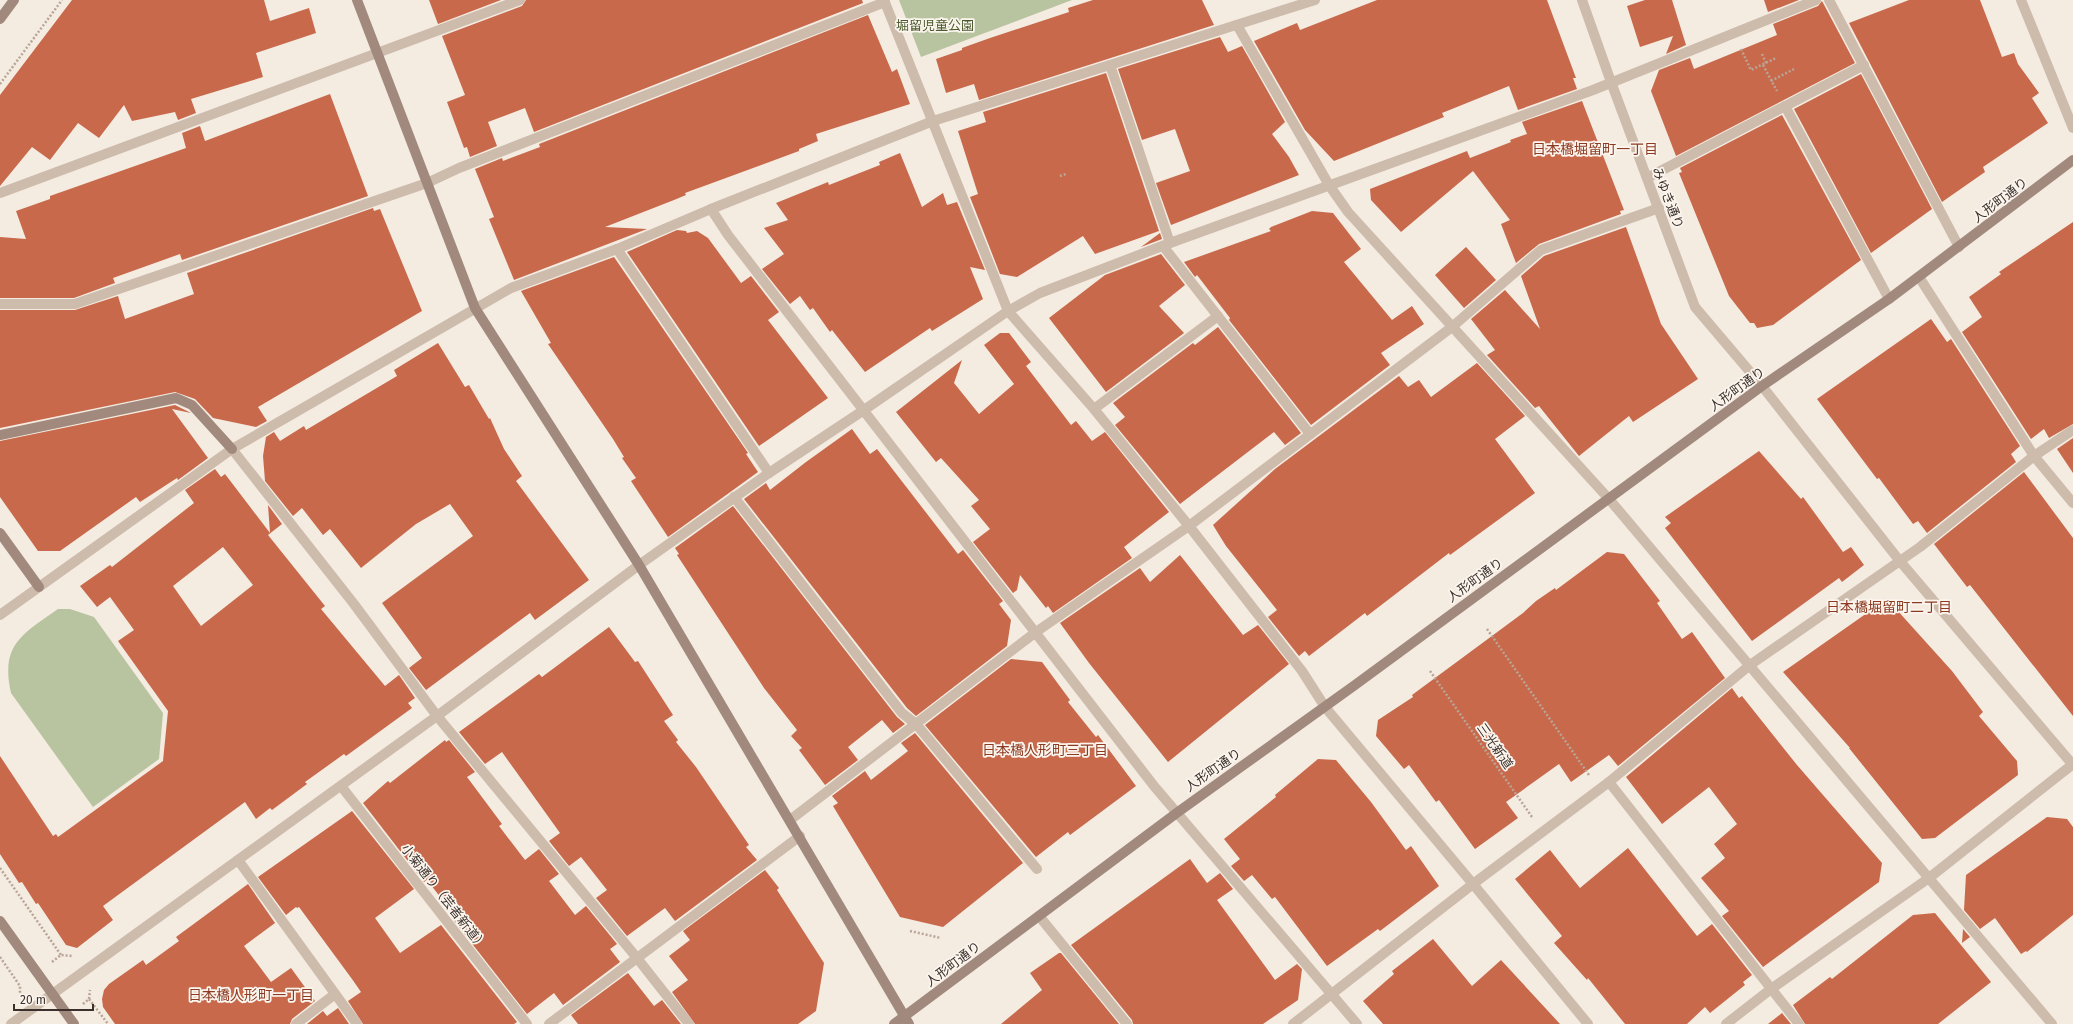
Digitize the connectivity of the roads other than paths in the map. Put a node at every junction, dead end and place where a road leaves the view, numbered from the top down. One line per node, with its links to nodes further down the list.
1 (14, 0): 10 (street)
2 (357, 0): 12 (street)
3 (520, 0): 12 (street)
4 (1315, 0): 11 (street)
5 (1582, 0): 15 (street, みゆき通り)
6 (1816, 0): 15 (street)
7 (1829, 0): 14 (street)
8 (2021, 0): 18 (street)
9 (885, 1): 17 (street); 21 (street)
10 (0, 19)
11 (1237, 25): 13 (street); 22 (street)
12 (377, 54): 21 (street); 23 (street)
13 (1110, 65): 17 (street); 26 (street)
14 (1864, 65): 16 (street); 27 (street)
15 (1611, 82): 20 (street, みゆき通り); 22 (street)
16 (1785, 106): 20 (street); 30 (street)
17 (933, 121): 25 (street); 33 (street)
18 (2073, 128)
19 (2073, 160): 27 (street, 人形町通り)
20 (1647, 178): 24 (street, みゆき通り)
21 (427, 183): 31 (street); 32 (street)
22 (1329, 185): 26 (street); 35 (street)
23 (0, 193)
24 (1659, 208): 35 (street); 36 (street, みゆき通り)
25 (711, 209): 28 (street); 38 (street)
26 (1166, 244): 33 (street); 34 (street)
27 (1959, 247): 29 (street, 人形町通り)
28 (617, 249): 32 (street); 44 (street)
29 (1919, 277): 30 (street, 人形町通り); 43 (street)
30 (1889, 299): 36 (street, 人形町通り)
31 (0, 304)
32 (475, 308): 42 (street); 51 (street)
33 (1008, 311): 37 (street); 38 (street)
34 (1218, 316): 37 (street); 40 (street)
35 (1452, 327): 40 (street); 46 (street)
36 (1762, 386): 46 (street, 人形町通り); 50 (street, みゆき通り)
37 (1094, 409): 48 (street)
38 (864, 410): 44 (street); 54 (street)
39 (2073, 430): 43 (street)
40 (1310, 434): 48 (street)
41 (0, 435): 42 (street)
42 (232, 449): 52 (street); 57 (street)
43 (2034, 456): 47 (street); 50 (street)
44 (769, 472): 45 (street)
45 (734, 497): 51 (street); 58 (street)
46 (1609, 499): 55 (street); 56 (street, 人形町通り)
47 (2073, 503)
48 (1189, 526): 54 (street); 56 (street)
49 (0, 533): 52 (street)
50 (1900, 560): 55 (street); 59 (street, みゆき通り)
51 (639, 565): 57 (street); 63 (street)
52 (39, 587): 53 (street)
53 (0, 615)
54 (1036, 632): 58 (street); 62 (street)
55 (1750, 665): 60 (street); 67 (street)
56 (1325, 707): 62 (street, 人形町通り); 68 (street)
57 (437, 716): 61 (street); 71 (street)
58 (916, 724): 63 (street); 66 (street)
59 (2073, 765): 67 (street)
60 (1609, 782): 68 (street); 72 (street)
61 (340, 786): 65 (street); 81 (street, 小菊通り（芸者新道）)
62 (1178, 812): 69 (street, 人形町通り); 74 (street)
63 (790, 820): 64 (street)
64 (800, 836): 71 (street); 76 (street)
65 (238, 860): 73 (street); 75 (street)
66 (1037, 869)
67 (1929, 878): 72 (street); 91 (street)
68 (1473, 884): 74 (street); 88 (street)
69 (1039, 916): 76 (street, 人形町通り); 85 (street)
70 (0, 921): 75 (street)
71 (638, 958): 82 (street); 83 (street)
72 (1771, 989): 89 (street); 90 (street)
73 (335, 994): 79 (street); 80 (street)
74 (1332, 994): 86 (street); 87 (street)
75 (52, 995): 77 (street); 78 (street)
76 (906, 1021): 84 (street, 人形町通り)
77 (11, 1024)
78 (74, 1024)
79 (296, 1024)
80 (357, 1024)
81 (527, 1024)
82 (549, 1024)
83 (689, 1024)
84 (894, 1024)
85 (1127, 1024)
86 (1294, 1024)
87 (1357, 1024)
88 (1588, 1024)
89 (1726, 1024)
90 (1799, 1024)
91 (2052, 1024)

